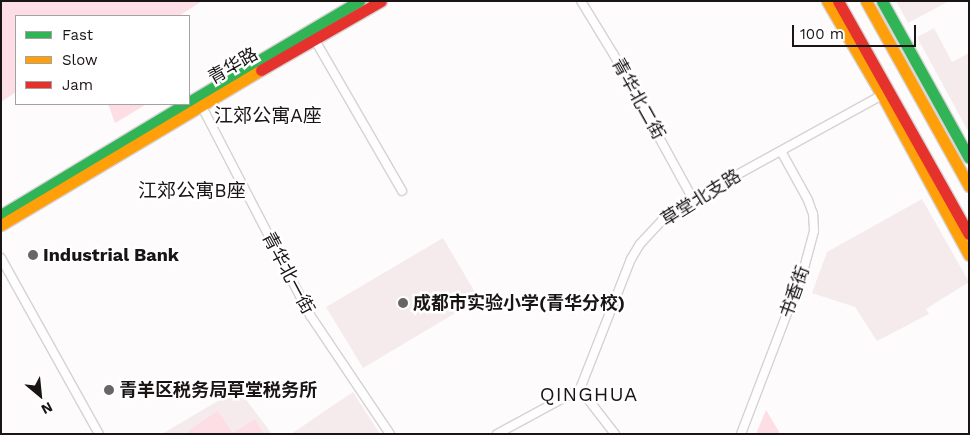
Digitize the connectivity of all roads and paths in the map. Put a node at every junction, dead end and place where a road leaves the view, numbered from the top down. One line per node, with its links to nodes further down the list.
1 (359, 1): 8 (main road, 青华路)
2 (381, 1): 8 (main road, 青华路)
3 (581, 1): 17 (street, 青华北二街)
4 (828, 1): 9 (main road)
5 (838, 1): 20 (main road)
6 (866, 1): 15 (main road)
7 (882, 1): 14 (main road)
8 (312, 34): 10 (main road, 青华路); 12 (main road, 青华路); 16 (street)
9 (882, 94): 13 (street, 草堂北支路); 21 (main road)
10 (190, 101)
11 (183, 105): 18 (main road)
12 (201, 105): 19 (main road, 青华路); 25 (street, 青华北一街)
13 (781, 151): 17 (street, 草堂北支路); 28 (street, 书香街)
14 (967, 153)
15 (969, 186)
16 (402, 191)
17 (693, 199): 23 (street, 草堂北支路)
18 (1, 214)
19 (1, 226)
20 (969, 234)
21 (969, 255)
22 (1, 258): 24 (street)
23 (580, 389): 26 (street); 27 (street)
24 (99, 434)
25 (390, 434)
26 (497, 434)
27 (615, 434)
28 (741, 434)

